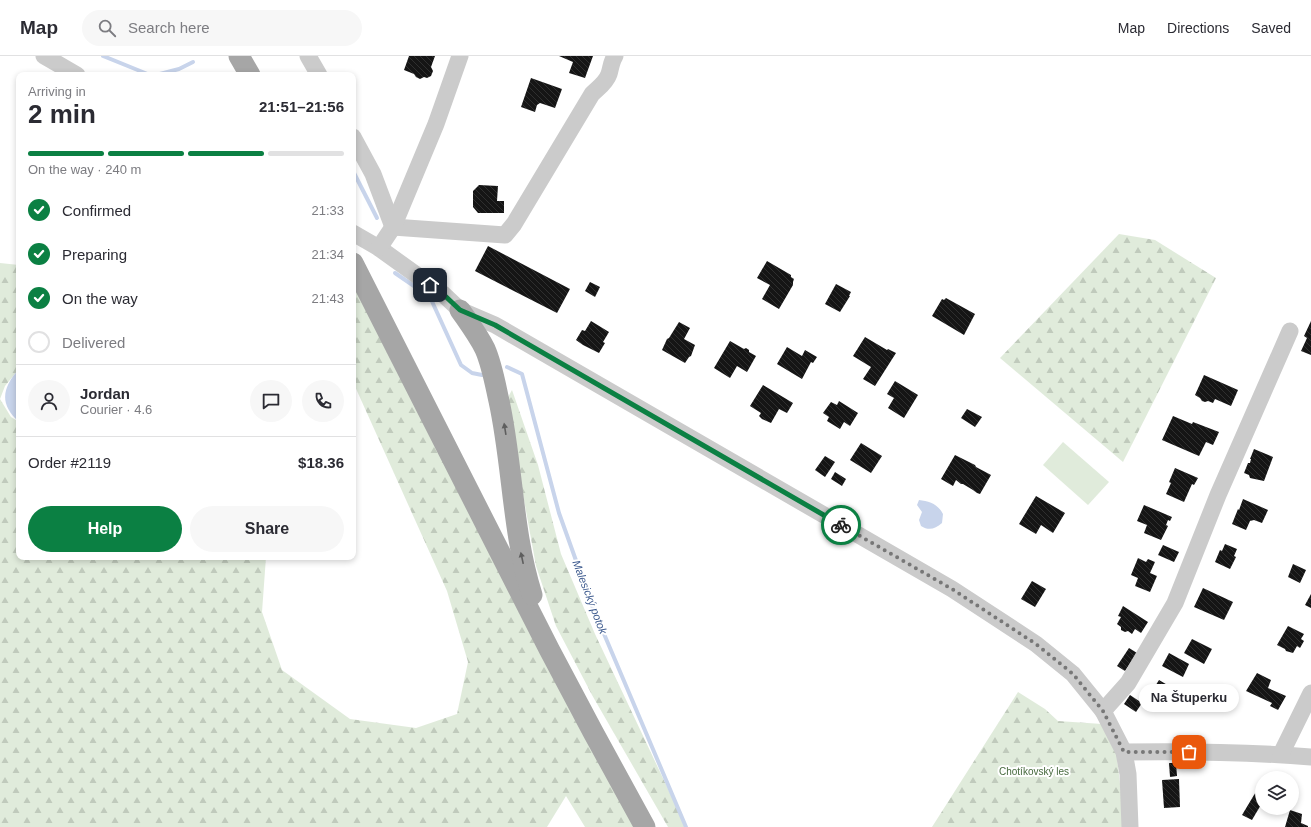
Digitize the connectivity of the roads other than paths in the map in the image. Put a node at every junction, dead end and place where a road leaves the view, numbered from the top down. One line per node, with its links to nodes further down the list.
1 (44, 56): 6 (street)
2 (239, 56): 7 (main road)
3 (308, 56): 8 (street)
4 (460, 56): 10 (street)
5 (615, 56): 10 (street)
6 (72, 72)
7 (248, 72)
8 (317, 72)
9 (356, 143): 10 (street)
10 (394, 228): 12 (street)
11 (356, 235): 12 (street)
12 (380, 248): 14 (street)
13 (356, 269): 16 (main road)
14 (460, 310): 16 (main road, one-way to 14); 18 (street)
15 (1290, 331): 18 (street)
16 (549, 649): 22 (main road)
17 (1311, 693): 20 (street)
18 (1103, 711): 19 (street)
19 (1124, 752): 20 (street); 23 (street)
20 (1281, 754): 21 (street)
21 (1311, 757)
22 (645, 827)
23 (1130, 827)

